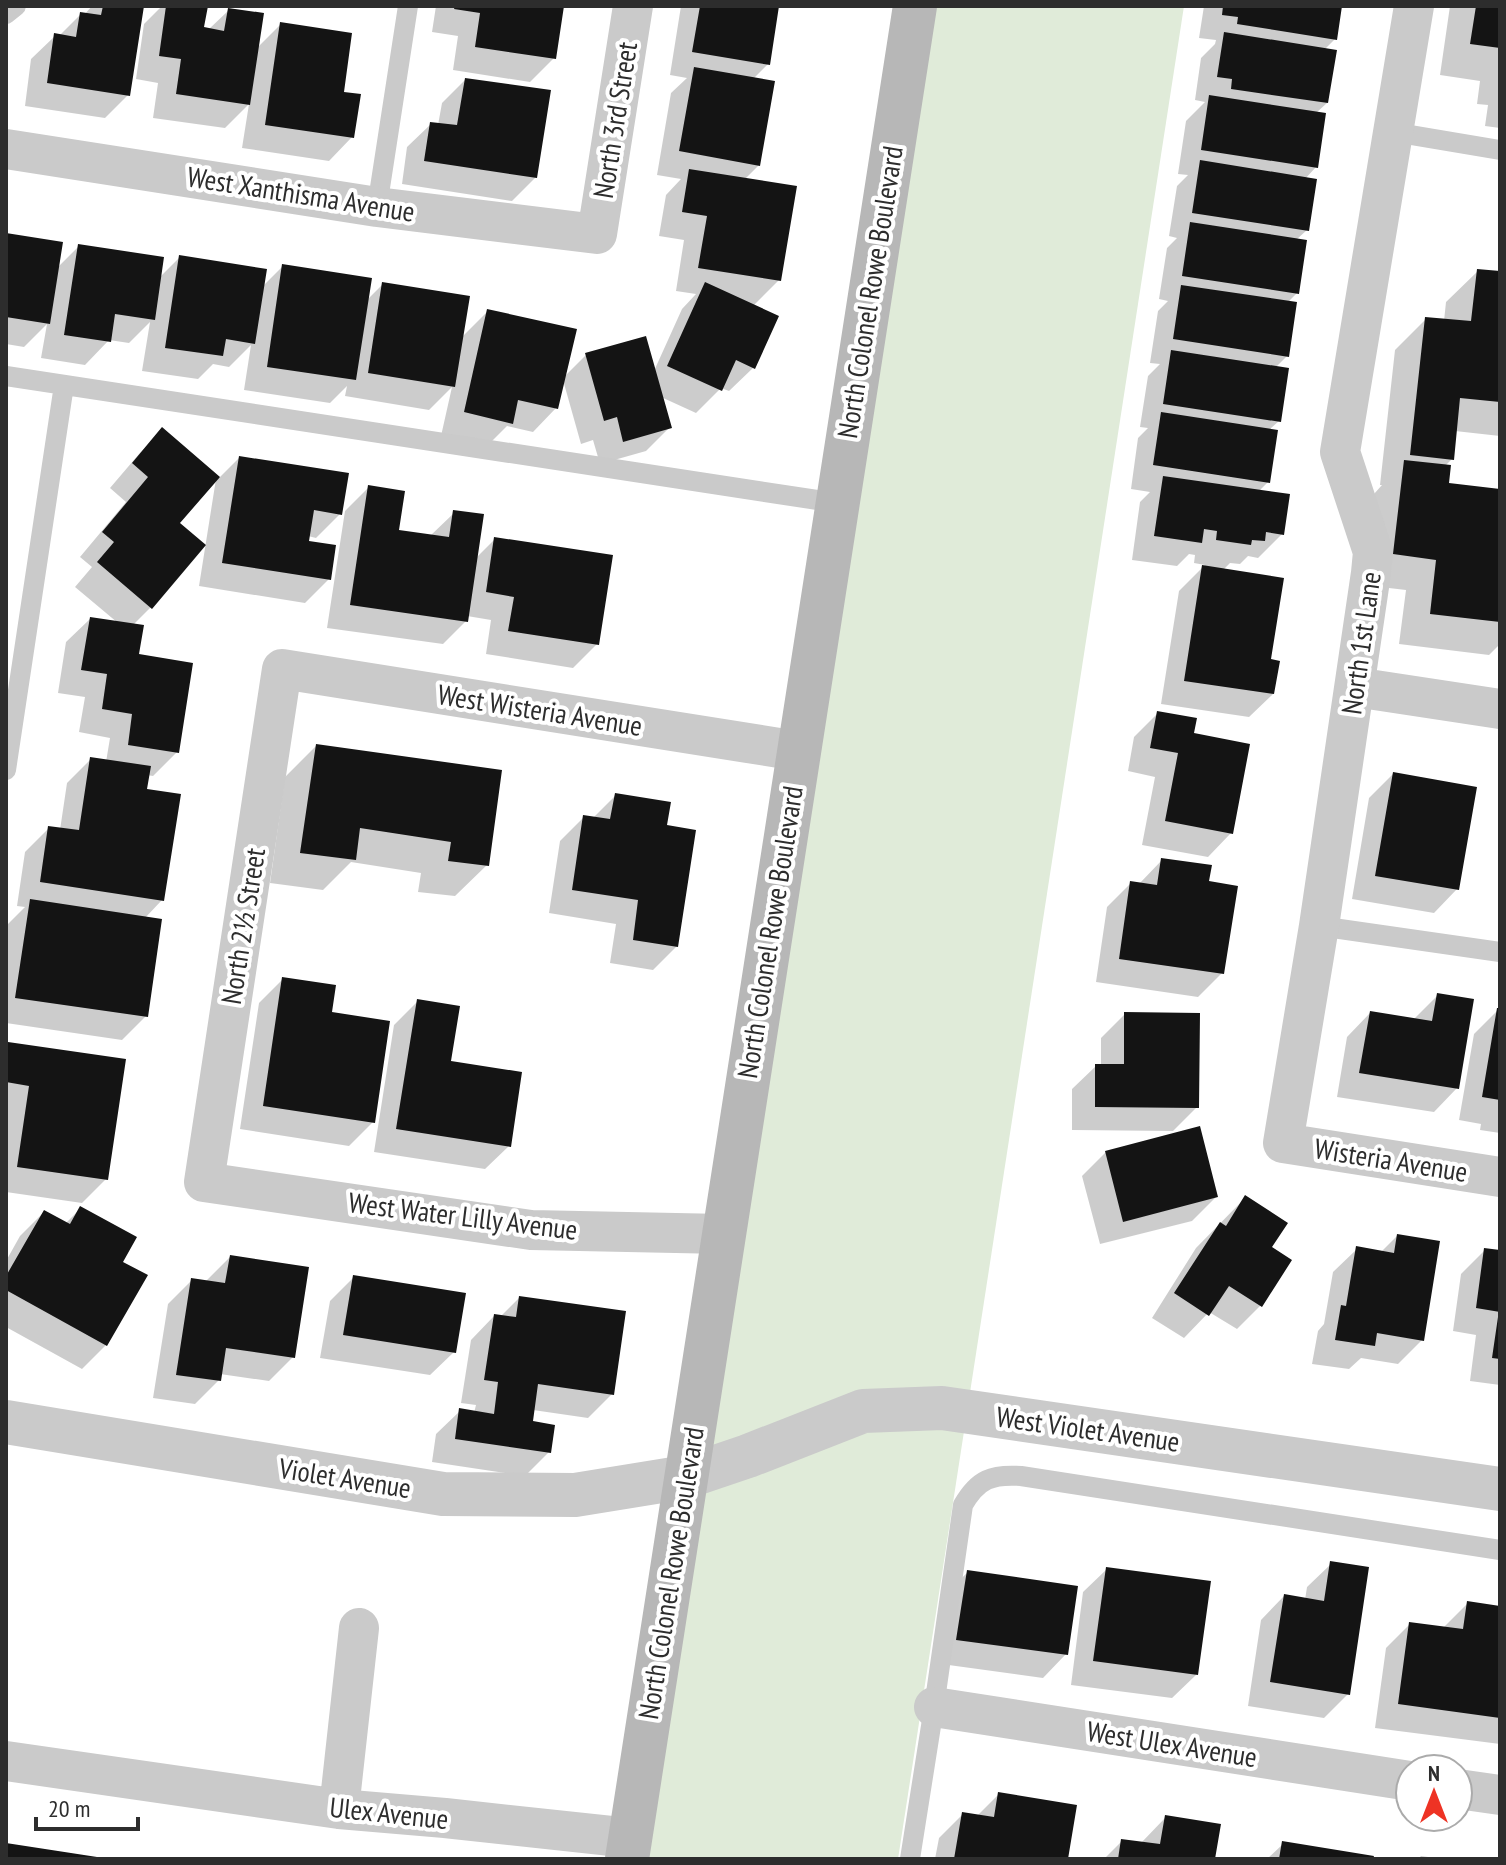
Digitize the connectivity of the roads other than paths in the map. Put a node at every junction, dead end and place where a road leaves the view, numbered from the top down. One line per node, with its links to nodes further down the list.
1 (16, 6): 6 (lane)
2 (408, 6): 10 (lane)
3 (633, 6): 11 (street, North 3rd Street)
4 (915, 6): 14 (main road, North Colonel Rowe Boulevard)
5 (1414, 6): 7 (street, North 1st Lane)
6 (6, 14)
7 (1393, 132): 9 (lane); 16 (street, North 1st Lane)
8 (6, 149): 10 (street, West Xanthisma Avenue)
9 (1500, 150)
10 (377, 207): 11 (street, West Xanthisma Avenue)
11 (597, 234)
12 (6, 376): 13 (lane)
13 (64, 385): 14 (lane); 19 (lane)
14 (837, 503): 18 (main road, North Colonel Rowe Boulevard)
15 (282, 669): 18 (street, West Wisteria Avenue); 24 (street, North 2½ Street)
16 (1355, 687): 17 (street); 20 (street, North 1st Lane)
17 (1500, 709)
18 (798, 751): 25 (main road, North Colonel Rowe Boulevard)
19 (6, 770)
20 (1319, 926): 21 (lane); 22 (street, North 1st Lane)
21 (1500, 952)
22 (1283, 1143): 23 (street, Wisteria Avenue)
23 (1500, 1177)
24 (204, 1182): 25 (street, West Water Lilly Avenue)
25 (724, 1234): 27 (main road, North Colonel Rowe Boulevard)
26 (6, 1422): 27 (street, Violet Avenue)
27 (686, 1477): 28 (street, West Violet Avenue); 37 (main road, North Colonel Rowe Boulevard)
28 (1500, 1489)
29 (1500, 1550): 31 (lane)
30 (359, 1628): 36 (street)
31 (934, 1707): 33 (street, West Ulex Avenue); 38 (lane)
32 (6, 1761): 36 (street, Ulex Avenue)
33 (1394, 1779)
34 (1474, 1791): 35 (street)
35 (1500, 1795)
36 (339, 1809): 37 (street, Ulex Avenue)
37 (628, 1848)
38 (910, 1859)

